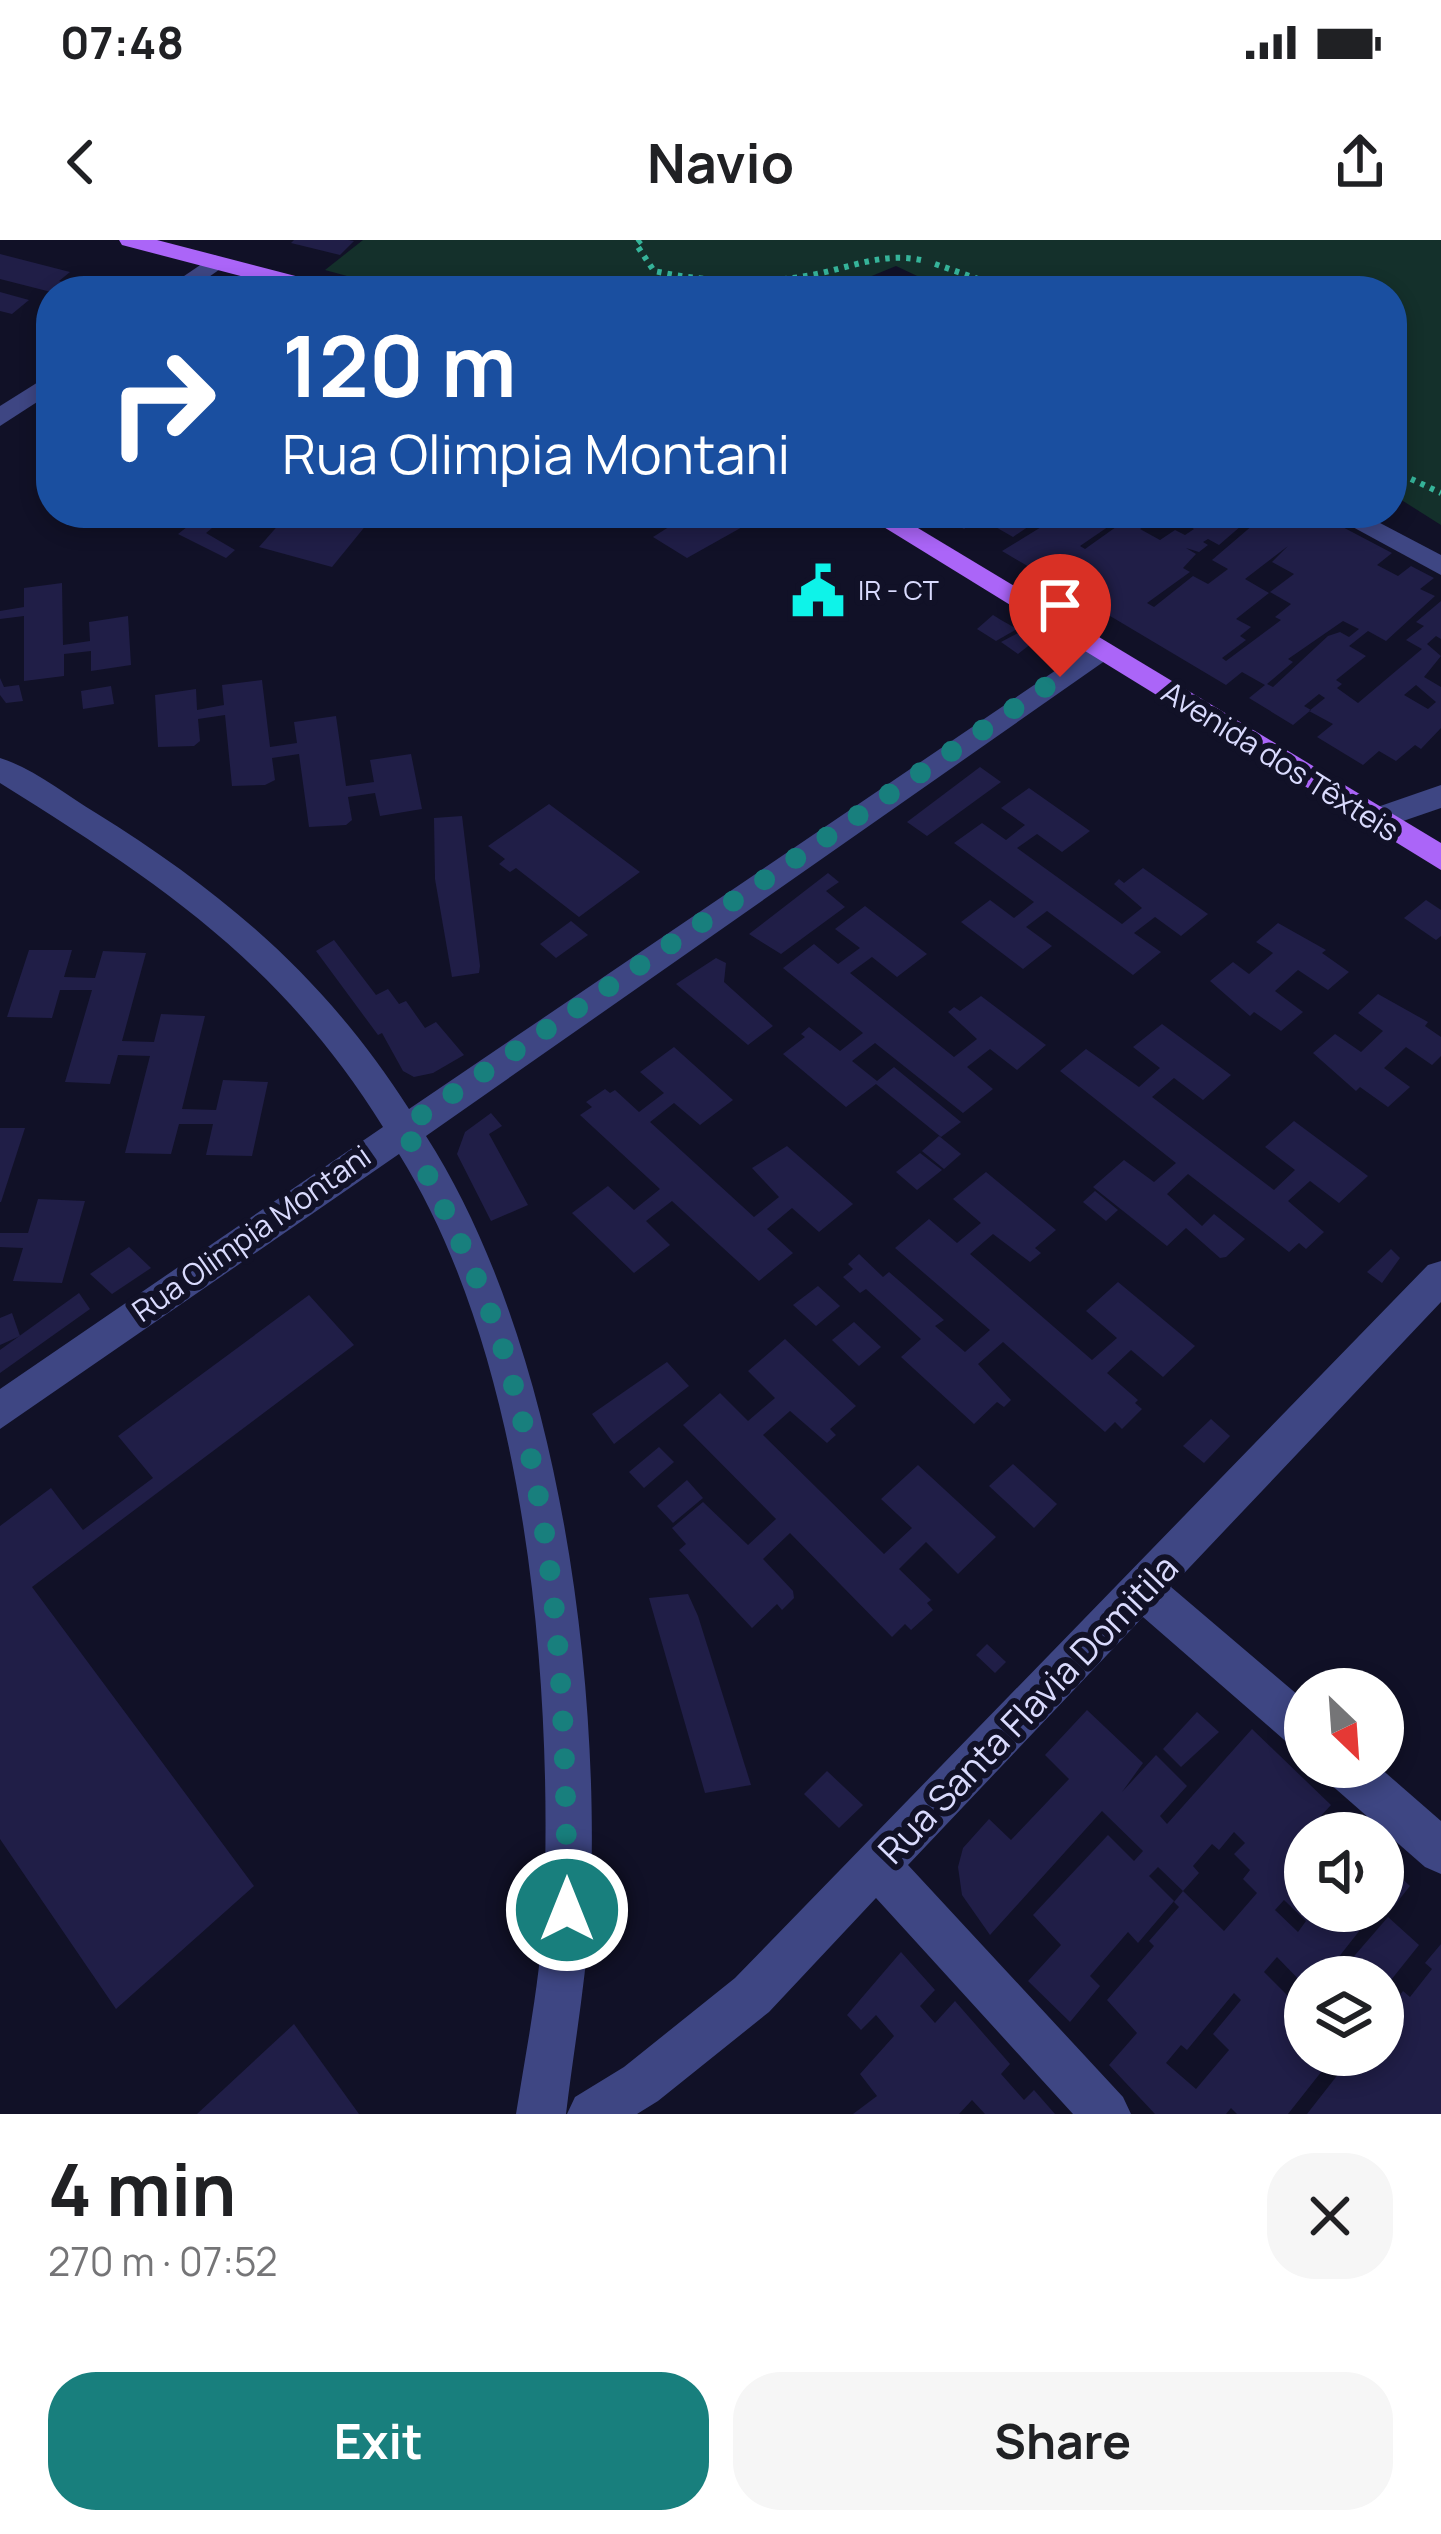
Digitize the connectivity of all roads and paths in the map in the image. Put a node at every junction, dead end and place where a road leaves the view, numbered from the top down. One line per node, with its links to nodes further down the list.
1 (130, 240): 3 (main road)
2 (641, 240): 6 (path)
3 (215, 262): 4 (street); 5 (main road)
4 (195, 276)
5 (269, 276)
6 (672, 276)
7 (800, 276): 8 (path)
8 (967, 276)
9 (36, 392): 10 (street)
10 (0, 418)
11 (1407, 477): 12 (path)
12 (1441, 493)
13 (898, 528): 16 (main road, Avenida dos Têxteis)
14 (1369, 528): 15 (street)
15 (1441, 566)
16 (1099, 651): 19 (main road, Avenida dos Têxteis); 21 (street, Rua Olimpia Montani)
17 (0, 769): 21 (street)
18 (1441, 796): 19 (street)
19 (1374, 820): 20 (main road, Avenida dos Têxteis)
20 (1441, 858)
21 (404, 1127): 23 (street, Rua Olimpia Montani); 29 (street)
22 (1441, 1277): 24 (street, Rua Santa Flavia Domitila)
23 (0, 1411)
24 (1143, 1591): 25 (street); 28 (street, Rua Santa Flavia Domitila)
25 (1284, 1711)
26 (1370, 1788): 27 (street)
27 (1441, 1851)
28 (877, 1865): 30 (street, Rua Santa Flavia Domitila); 31 (street)
29 (541, 2114)
30 (592, 2114)
31 (1106, 2114)

